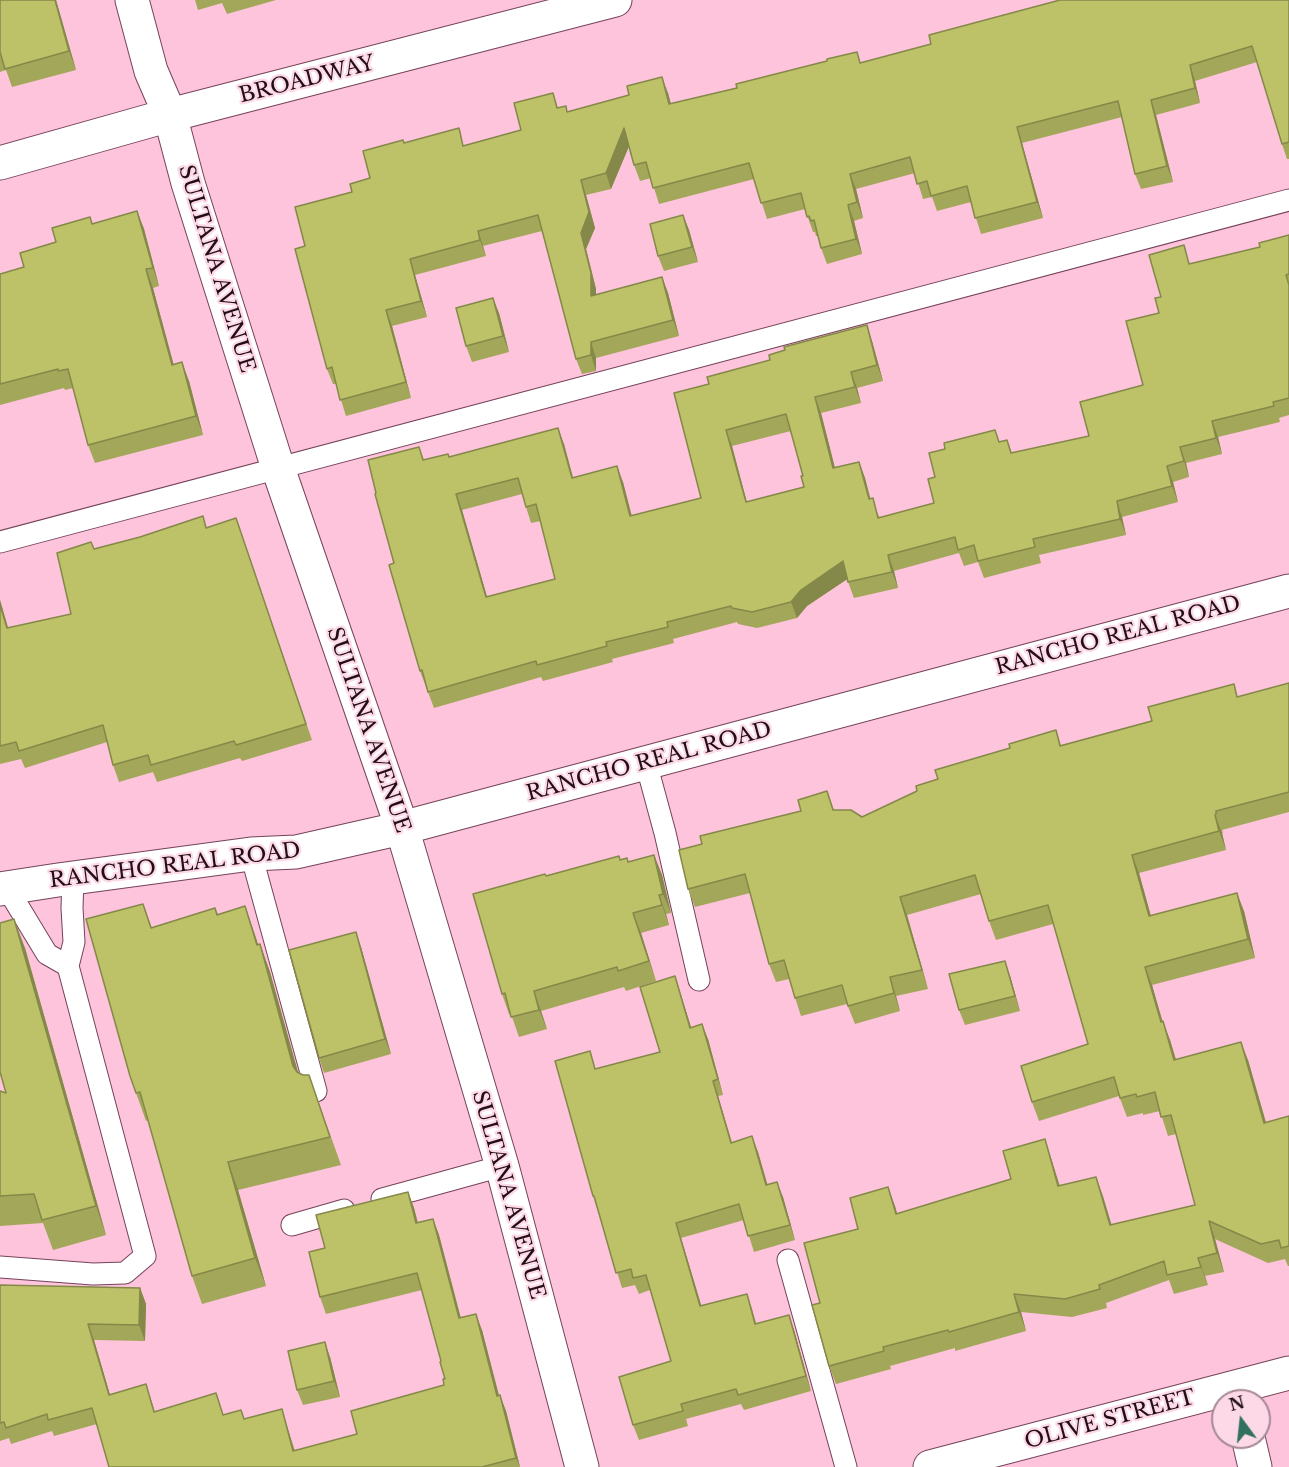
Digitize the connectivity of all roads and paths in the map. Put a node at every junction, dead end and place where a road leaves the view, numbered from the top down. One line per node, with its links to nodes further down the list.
1 (132, 0): 3 (street, SULTANA AVENUE)
2 (615, 0): 3 (street, BROADWAY)
3 (170, 115): 4 (street, BROADWAY); 6 (street, SULTANA AVENUE)
4 (0, 163)
5 (1289, 200): 6 (lane)
6 (278, 468): 7 (lane); 10 (street, SULTANA AVENUE)
7 (0, 542)
8 (1289, 591): 9 (street, RANCHO REAL ROAD)
9 (646, 763): 10 (street, RANCHO REAL ROAD); 15 (lane)
10 (402, 828): 11 (street, RANCHO REAL ROAD); 17 (street, SULTANA AVENUE)
11 (251, 855): 12 (street, RANCHO REAL ROAD); 16 (lane)
12 (73, 879): 13 (street, RANCHO REAL ROAD); 14 (lane)
13 (4, 889): 14 (lane)
14 (68, 966): 20 (lane)
15 (699, 980)
16 (316, 1091)
17 (501, 1166): 18 (lane); 25 (street, SULTANA AVENUE)
18 (292, 1225)
19 (788, 1260): 26 (lane)
20 (0, 1267)
21 (1289, 1373): 22 (street, OLIVE STREET)
22 (1249, 1389)
23 (1211, 1400): 27 (street, OLIVE STREET)
24 (1251, 1449): 28 (street)
25 (582, 1467)
26 (846, 1467)
27 (930, 1467)
28 (1256, 1467)

